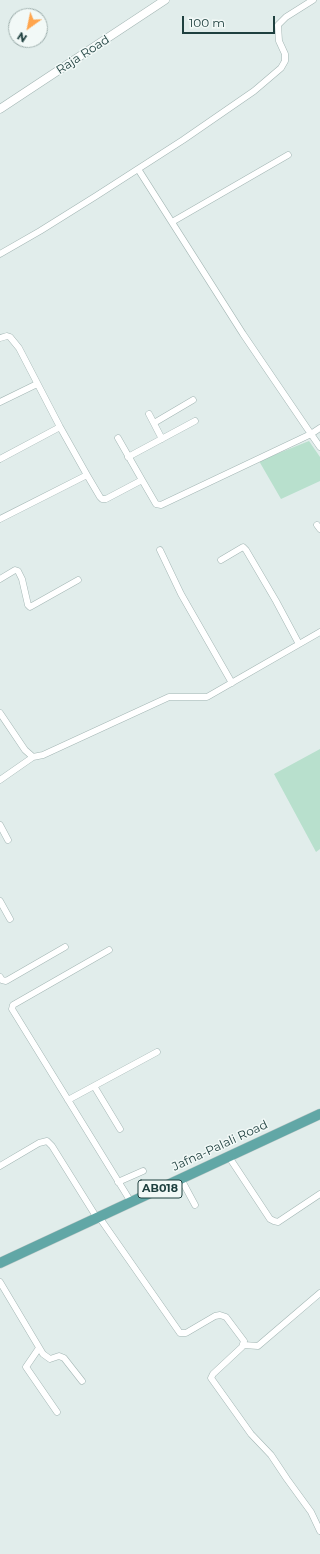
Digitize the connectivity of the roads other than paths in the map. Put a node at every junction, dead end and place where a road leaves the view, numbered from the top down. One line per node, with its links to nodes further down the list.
1 (165, 0): 3 (street, Raja Road)
2 (312, 0): 5 (street)
3 (0, 109)
4 (288, 155): 6 (street)
5 (138, 169): 6 (street); 7 (street)
6 (172, 222): 17 (street)
7 (0, 254)
8 (1, 337): 9 (street)
9 (37, 384): 11 (street); 15 (street)
10 (193, 400): 14 (street)
11 (0, 402)
12 (149, 414): 14 (street)
13 (195, 421): 19 (street)
14 (154, 423): 19 (street)
15 (60, 427): 22 (street); 23 (street)
16 (320, 428): 17 (street)
17 (311, 434): 20 (street); 24 (street)
18 (118, 438): 21 (street)
19 (162, 439): 21 (street)
20 (320, 447)
21 (128, 457): 24 (street)
22 (0, 459)
23 (87, 475): 24 (street); 25 (street)
24 (142, 480)
25 (0, 519)
26 (160, 550): 32 (street)
27 (221, 560): 31 (street)
28 (0, 579): 29 (street)
29 (78, 580)
30 (320, 632): 31 (street)
31 (299, 644): 32 (street)
32 (232, 683): 34 (street)
33 (0, 712): 34 (street)
34 (34, 757): 35 (street)
35 (0, 780)
36 (0, 825): 37 (street)
37 (8, 840)
38 (0, 901): 39 (street)
39 (10, 919)
40 (65, 948): 42 (street)
41 (109, 950): 45 (street)
42 (0, 977)
43 (157, 1052): 44 (street)
44 (94, 1086): 45 (street); 47 (street)
45 (68, 1100): 52 (street)
46 (320, 1114): 48 (main road, Jafna-Palali Road / AB018)
47 (120, 1129)
48 (229, 1157): 51 (main road, Jafna-Palali Road / AB018); 53 (street)
49 (0, 1166): 56 (street)
50 (143, 1171): 52 (street)
51 (182, 1179): 54 (main road, Jafna-Palali Road / AB018); 55 (street)
52 (118, 1182): 54 (street)
53 (320, 1194)
54 (131, 1202): 56 (main road, Jafna-Palali Road / AB018)
55 (195, 1205)
56 (98, 1217): 57 (main road, Jafna-Palali Road / AB018); 60 (street)
57 (0, 1263)
58 (0, 1282): 61 (street)
59 (320, 1294): 60 (street)
60 (244, 1345): 64 (street)
61 (39, 1348): 62 (street); 63 (street)
62 (82, 1382)
63 (57, 1412)
64 (320, 1531)

